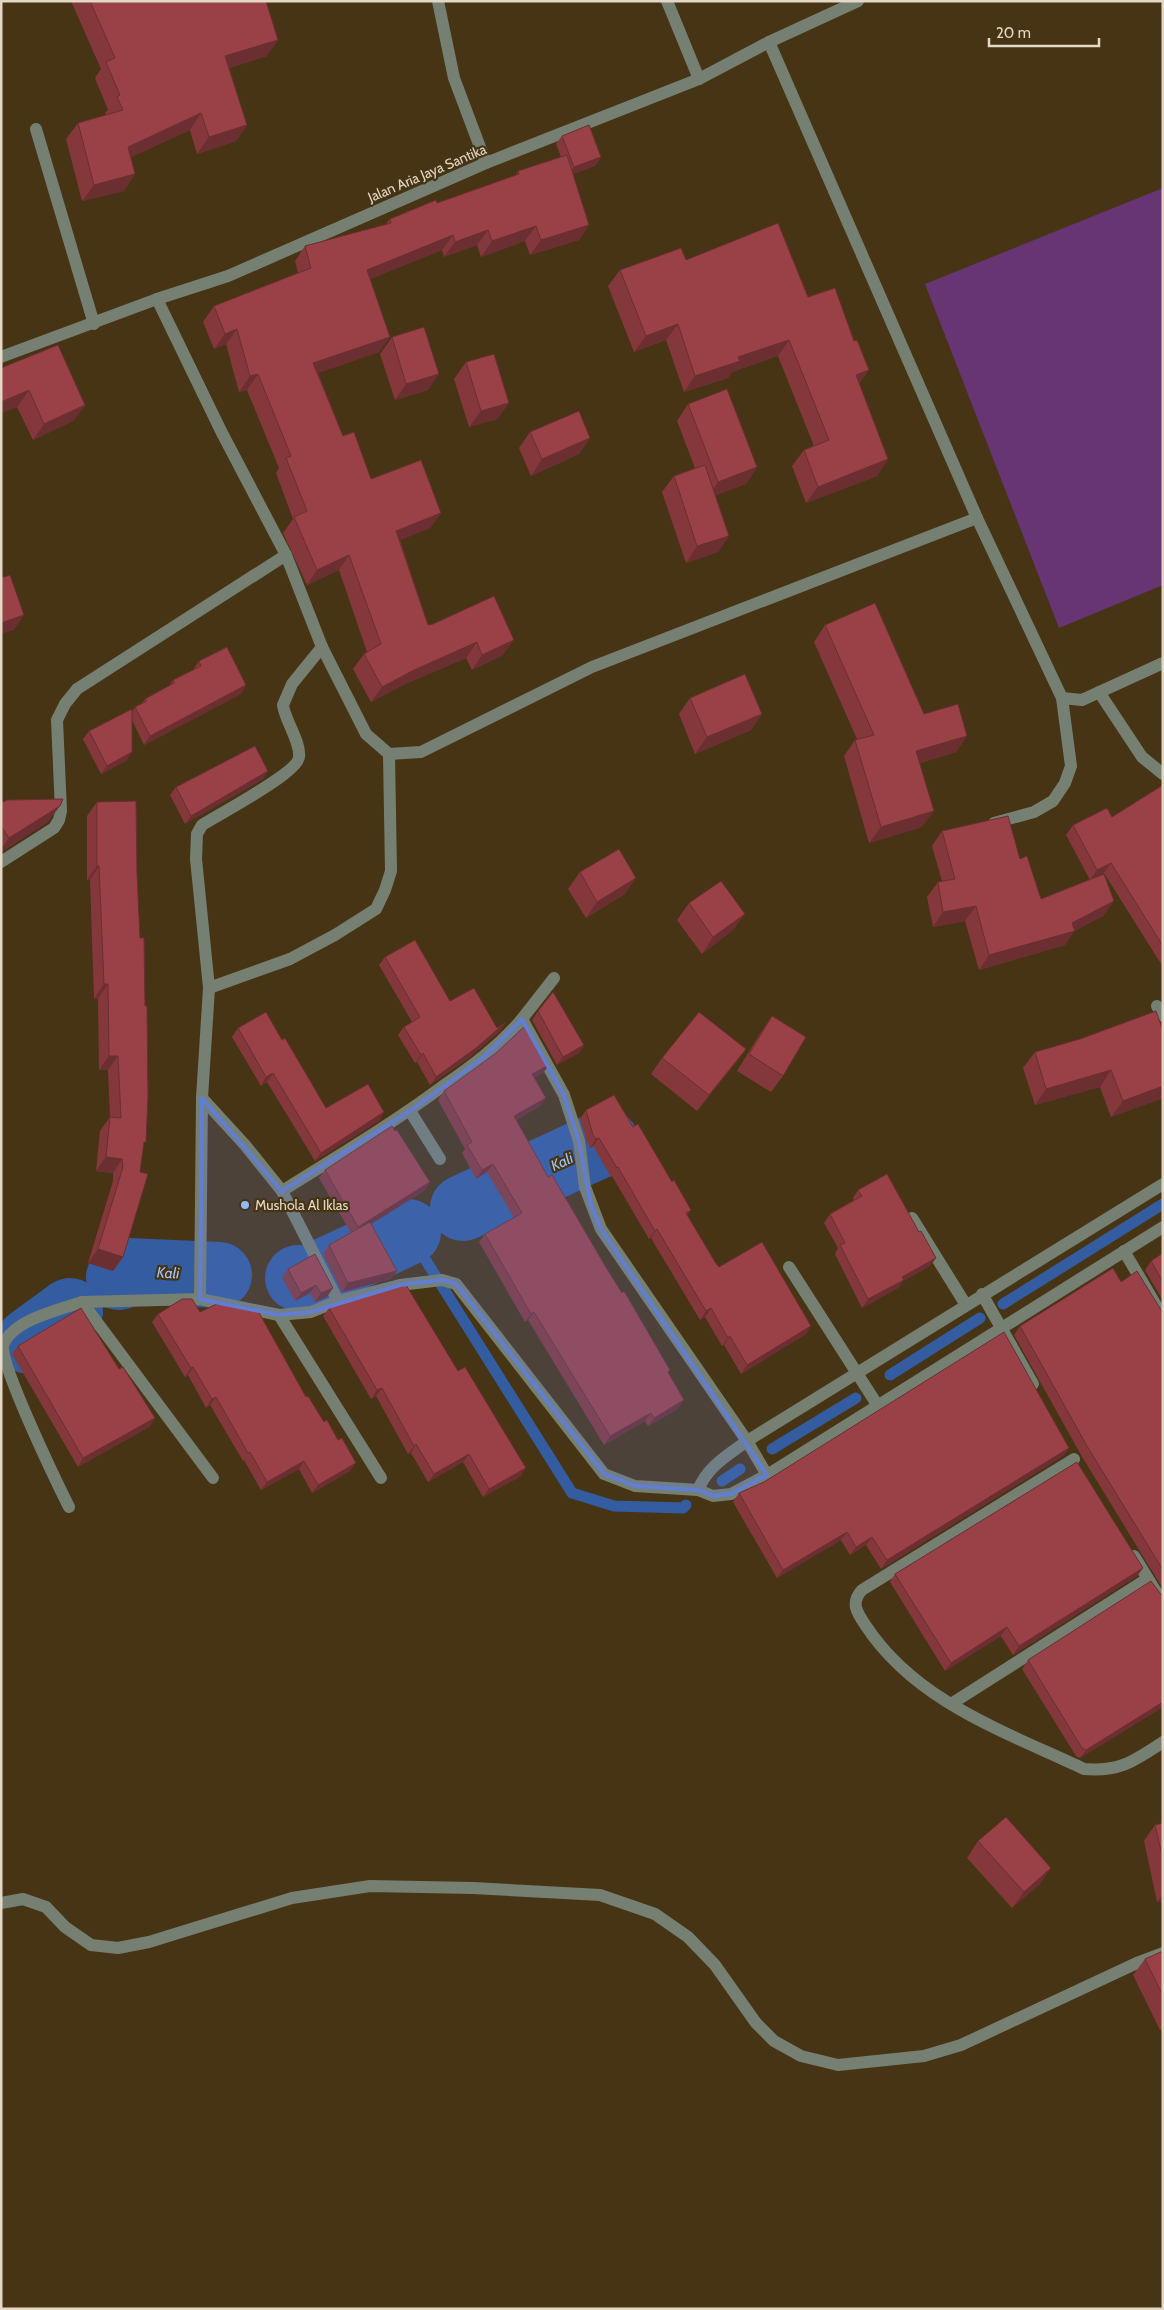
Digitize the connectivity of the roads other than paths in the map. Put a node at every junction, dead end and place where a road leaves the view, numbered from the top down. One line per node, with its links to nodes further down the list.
1 (438, 1): 7 (street)
2 (667, 1): 5 (street)
3 (858, 1): 4 (street, Jalan Aria Jaya Santika)
4 (769, 42): 5 (street, Jalan Aria Jaya Santika); 11 (street)
5 (699, 78): 7 (street, Jalan Aria Jaya Santika)
6 (36, 129): 9 (street)
7 (486, 163): 8 (street, Jalan Aria Jaya Santika)
8 (157, 299): 9 (street, Jalan Aria Jaya Santika); 12 (street)
9 (94, 324): 10 (street, Jalan Aria Jaya Santika)
10 (1, 357)
11 (977, 518): 16 (street); 17 (street)
12 (286, 554): 13 (street); 20 (street)
13 (322, 647): 17 (street); 22 (street)
14 (1163, 663): 15 (street)
15 (1099, 692): 16 (street); 18 (street)
16 (1062, 698): 19 (street)
17 (389, 754): 22 (street)
18 (1163, 774)
19 (983, 825)
20 (1, 862)
21 (554, 978): 23 (street)
22 (209, 988): 24 (street)
23 (522, 1019): 25 (street); 45 (street)
24 (202, 1098): 28 (street); 34 (street)
25 (410, 1111): 26 (street); 28 (street)
26 (440, 1159)
27 (1163, 1184): 33 (street)
28 (282, 1191): 35 (street)
29 (912, 1218): 37 (street)
30 (1163, 1226): 31 (street)
31 (1124, 1251): 39 (street); 40 (street)
32 (789, 1267): 41 (street)
33 (982, 1294): 37 (street); 40 (street)
34 (200, 1300): 36 (street); 38 (street)
35 (338, 1301): 38 (street); 50 (street)
36 (82, 1302): 42 (street); 48 (street)
37 (966, 1305): 41 (street)
38 (279, 1314): 49 (street)
39 (1163, 1316)
40 (1002, 1328): 43 (street); 44 (street)
41 (856, 1374): 44 (street); 45 (street)
42 (5, 1380): 51 (street)
43 (1040, 1398)
44 (878, 1406): 47 (street)
45 (747, 1441): 47 (street); 50 (street)
46 (1074, 1459): 55 (street)
47 (767, 1475): 50 (street)
48 (214, 1478)
49 (381, 1478)
50 (698, 1490)
51 (68, 1508)
52 (1128, 1547): 53 (street)
53 (1148, 1579): 54 (street); 55 (street)
54 (1163, 1603)
55 (950, 1704): 56 (street)
56 (1163, 1742)
57 (1, 1903): 58 (street)
58 (1163, 1953)

